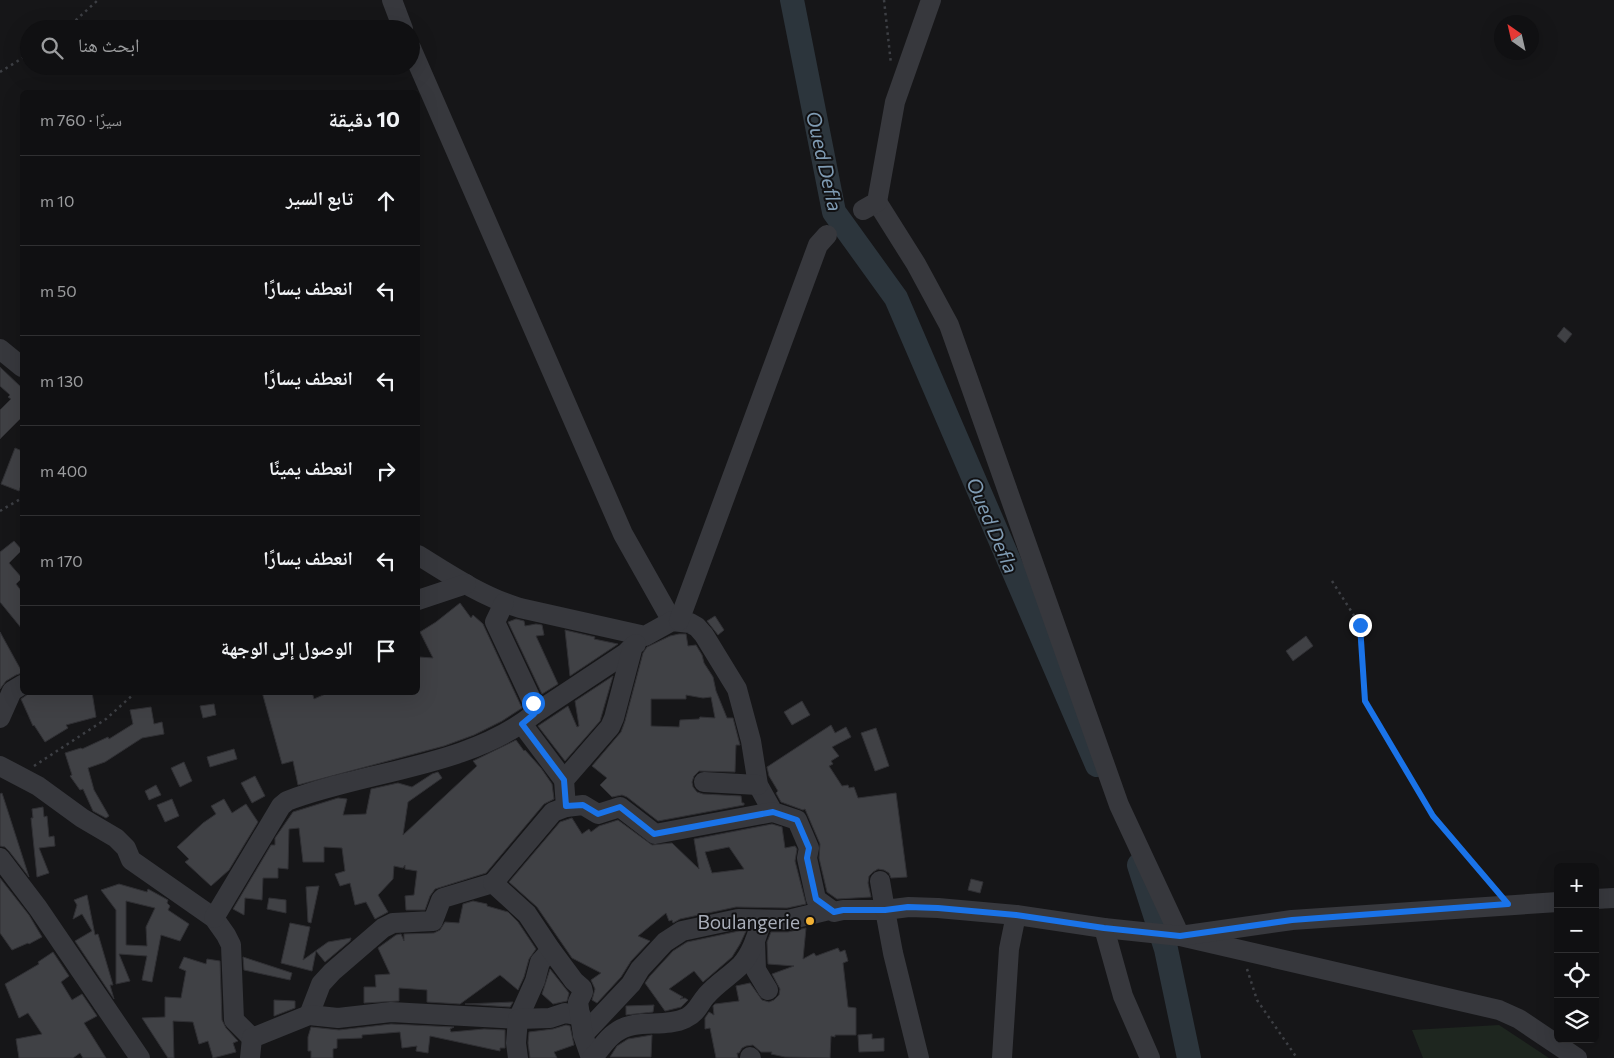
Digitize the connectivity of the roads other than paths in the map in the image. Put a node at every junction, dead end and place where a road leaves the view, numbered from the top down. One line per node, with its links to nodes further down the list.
1 (392, 0): 3 (street)
2 (931, 0): 36 (street)
3 (400, 20)
4 (420, 69): 12 (street)
5 (827, 235): 12 (street)
6 (0, 348): 7 (street)
7 (20, 365)
8 (420, 556): 9 (street)
9 (466, 584): 10 (street); 11 (street)
10 (420, 599)
11 (504, 603): 13 (street); 16 (street)
12 (676, 621): 13 (street); 20 (street)
13 (639, 641): 16 (street); 18 (street)
14 (20, 686): 15 (street)
15 (0, 718)
16 (528, 719): 18 (street); 32 (street)
17 (0, 766): 32 (street)
18 (564, 780): 21 (street)
19 (704, 782): 20 (street)
20 (758, 785): 22 (street)
21 (566, 806): 22 (street); 25 (street)
22 (773, 812): 29 (street)
23 (0, 858): 45 (street)
24 (880, 881): 30 (street)
25 (493, 883): 38 (street); 41 (street)
26 (1614, 898): 27 (street)
27 (1599, 899)
28 (1554, 902): 35 (street)
29 (829, 910): 30 (street); 33 (street)
30 (885, 910): 31 (street); 48 (street)
31 (1016, 915): 34 (street); 49 (street)
32 (214, 918): 44 (street)
33 (762, 920): 37 (street); 43 (street)
34 (1108, 928): 36 (street); 50 (street)
35 (1238, 928): 36 (street); 39 (street)
36 (1179, 936): 39 (street)
37 (755, 941): 40 (street); 47 (street)
38 (551, 950): 42 (street); 43 (street)
39 (1241, 951): 51 (street)
40 (768, 990)
41 (309, 1015): 42 (street); 44 (street)
42 (518, 1019): 43 (street); 46 (street)
43 (582, 1025): 47 (street)
44 (251, 1048)
45 (140, 1058)
46 (518, 1058)
47 (591, 1058)
48 (919, 1058)
49 (1002, 1058)
50 (1150, 1058)
51 (1578, 1058)

